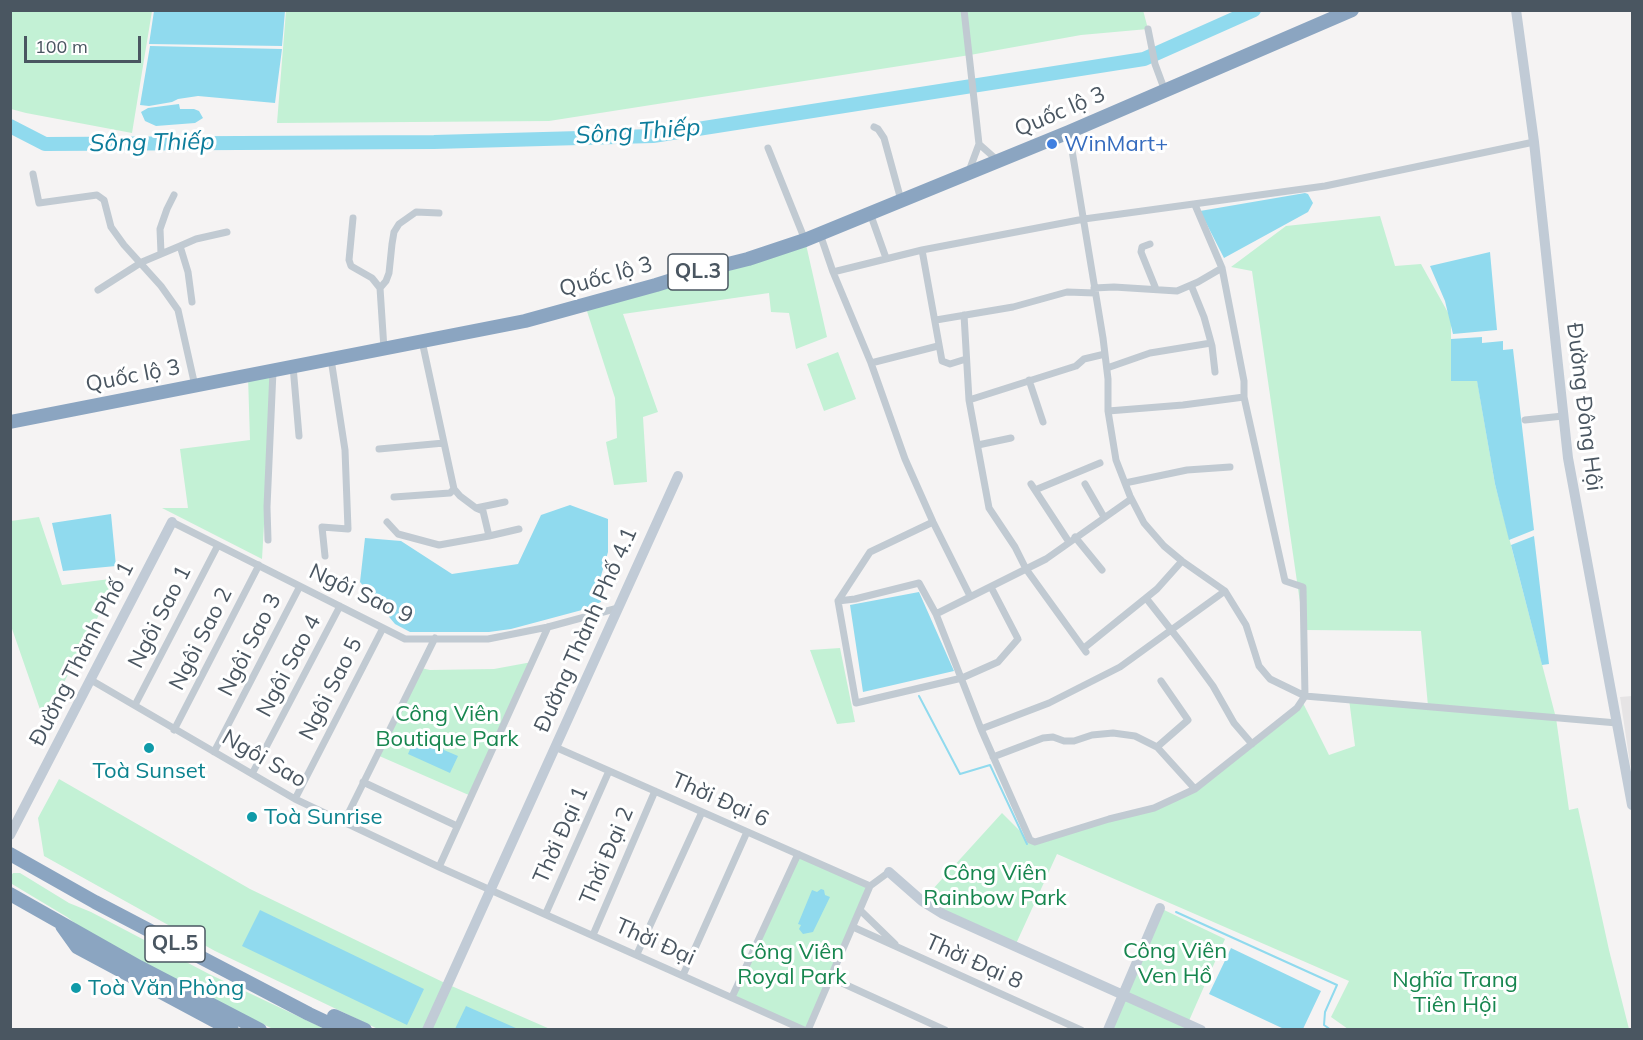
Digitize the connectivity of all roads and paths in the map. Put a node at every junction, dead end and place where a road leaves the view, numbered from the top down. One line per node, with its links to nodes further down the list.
1 (964, 10): 9 (street)
2 (1352, 10): 5 (highway, Quốc lộ 3 / QL.3)
3 (1516, 10): 8 (street, Đường Đông Hội)
4 (1149, 32): 5 (street)
5 (1165, 91): 7 (highway, Quốc lộ 3 / QL.3)
6 (874, 127): 15 (street)
7 (1069, 132): 11 (highway, Quốc lộ 3 / QL.3); 20 (street)
8 (1534, 142): 16 (street); 57 (street, Đường Đông Hội)
9 (979, 144): 11 (street); 12 (street)
10 (768, 148): 23 (street)
11 (998, 161): 12 (highway, Quốc lộ 3 / QL.3)
12 (968, 173): 15 (highway, Quốc lộ 3 / QL.3)
13 (33, 174): 29 (street)
14 (174, 195): 27 (street)
15 (901, 200): 18 (highway, Quốc lộ 3 / QL.3)
16 (1195, 205): 20 (street); 30 (street)
17 (439, 213): 33 (street)
18 (870, 213): 22 (highway, Quốc lộ 3 / QL.3); 28 (street)
19 (354, 218): 33 (street)
20 (1084, 219): 26 (street); 36 (street)
21 (227, 232): 25 (street)
22 (820, 234): 23 (highway, Quốc lộ 3 / QL.3); 31 (street)
23 (805, 240): 40 (highway, Quốc lộ 3 / QL.3)
24 (1150, 244): 34 (street)
25 (180, 246): 27 (street); 37 (street)
26 (922, 250): 28 (street); 39 (street)
27 (161, 253): 29 (street)
28 (886, 258): 31 (street)
29 (142, 262): 35 (street); 53 (street)
30 (1222, 268): 32 (street); 54 (street)
31 (833, 272): 47 (street)
32 (1191, 285): 34 (street); 41 (street)
33 (380, 288): 43 (street)
34 (1156, 289): 36 (street)
35 (98, 290)
36 (1095, 290): 38 (street); 44 (street)
37 (192, 302)
38 (964, 315): 39 (street); 46 (street)
39 (936, 320): 42 (street)
40 (423, 341): 43 (highway, Quốc lộ 3 / QL.3); 63 (street)
41 (1212, 343): 49 (street); 51 (street)
42 (938, 346): 46 (street); 47 (street)
43 (384, 349): 45 (highway, Quốc lộ 3 / QL.3)
44 (1105, 354): 49 (street); 52 (street)
45 (331, 359): 48 (highway, Quốc lộ 3 / QL.3); 85 (street)
46 (966, 359): 55 (street)
47 (871, 363): 79 (street)
48 (293, 366): 50 (highway, Quốc lộ 3 / QL.3); 61 (street)
49 (1107, 368): 56 (street)
50 (273, 371): 53 (highway, Quốc lộ 3 / QL.3); 82 (street)
51 (1215, 372)
52 (1029, 380): 55 (street); 60 (street)
53 (195, 386): 59 (highway, Quốc lộ 3 / QL.3)
54 (1244, 397): 56 (street); 106 (street)
55 (969, 400): 64 (street)
56 (1108, 411): 69 (street)
57 (1563, 416): 58 (street); 108 (street, Đường Đông Hội)
58 (1526, 420)
59 (10, 422)
60 (1043, 422)
61 (299, 436)
62 (1011, 438): 64 (street)
63 (444, 443): 65 (street); 71 (street)
64 (978, 445): 88 (street)
65 (380, 449)
66 (1100, 463): 83 (street)
67 (1230, 467): 69 (street)
68 (678, 476): 97 (street, Đường Thành Phố 4.1)
69 (1125, 483): 73 (street)
70 (1085, 484): 76 (street)
71 (454, 489): 72 (street); 75 (street)
72 (394, 497)
73 (1131, 499): 76 (street); 86 (street)
74 (505, 502): 75 (street)
75 (476, 508): 81 (street)
76 (1104, 517): 83 (street)
77 (172, 522): 84 (street, Ngôi Sao 9); 104 (street, Đường Thành Phố 1)
78 (387, 522): 81 (street)
79 (933, 522): 93 (street); 95 (street)
80 (519, 529): 81 (street)
81 (489, 536)
82 (268, 540)
83 (1072, 540): 88 (street); 89 (street)
84 (218, 545): 87 (street, Ngôi Sao 9); 107 (street, Ngôi Sao 1)
85 (325, 556)
86 (1182, 561): 92 (street); 94 (street)
87 (259, 565): 90 (street, Ngôi Sao 9); 109 (street, Ngôi Sao 2)
88 (1026, 568): 91 (street); 94 (street)
89 (1102, 570)
90 (300, 586): 96 (street, Ngôi Sao 9); 114 (street, Ngôi Sao 3)
91 (991, 587): 93 (street); 103 (street)
92 (1225, 591): 101 (street); 106 (street)
93 (970, 596): 98 (street)
94 (1146, 598): 101 (street)
95 (838, 601): 98 (street); 103 (street)
96 (340, 606): 100 (street, Ngôi Sao 9); 117 (street, Ngôi Sao 4)
97 (618, 608): 99 (street, Ngôi Sao 9); 112 (street, Đường Thành Phố 4.1)
98 (936, 614): 103 (street)
99 (548, 627): 102 (street, Ngôi Sao 9); 126 (street)
100 (383, 628): 102 (street, Ngôi Sao 9); 122 (street, Ngôi Sao 5)
101 (1172, 630): 110 (street); 111 (street)
102 (435, 638): 119 (street)
103 (962, 678): 110 (street)
104 (91, 680): 107 (street, Ngôi Sao); 128 (street, Đường Thành Phố 1)
105 (1161, 681): 113 (street)
106 (1305, 696): 108 (street); 111 (street)
107 (135, 705): 109 (street, Ngôi Sao)
108 (1617, 723): 118 (street, Đường Đông Hội)
109 (174, 729): 114 (street, Ngôi Sao)
110 (981, 729): 115 (street)
111 (1252, 744): 120 (street)
112 (555, 747): 116 (street, Thời Đại 6); 135 (street, Đường Thành Phố 4.1)
113 (1157, 747): 115 (street); 120 (street)
114 (214, 752): 117 (street, Ngôi Sao)
115 (993, 757): 120 (street)
116 (609, 771): 121 (street, Thời Đại 6); 139 (street, Thời Đại 1)
117 (252, 774): 122 (street, Ngôi Sao)
118 (1630, 780): 123 (street, Đường Đông Hội)
119 (363, 782): 125 (street); 126 (street)
120 (1195, 789)
121 (655, 791): 124 (street, Thời Đại 6); 142 (street, Thời Đại 2)
122 (295, 799): 125 (street, Ngôi Sao)
123 (1632, 805)
124 (702, 812): 127 (street, Thời Đại 6); 144 (street)
125 (344, 822): 131 (street, Ngôi Sao)
126 (457, 826): 131 (street)
127 (747, 832): 130 (street, Thời Đại 6); 145 (street)
128 (10, 836)
129 (10, 854): 134 (highway, QL.5)
130 (798, 854): 133 (street, Thời Đại 6); 148 (street)
131 (439, 867): 135 (street, Ngôi Sao)
132 (889, 872): 133 (street); 147 (street)
133 (870, 886): 138 (street)
134 (70, 888): 151 (highway, QL.5); 152 (highway, QL.5)
135 (491, 888): 139 (street, Thời Đại); 153 (street, Đường Thành Phố 4.1)
136 (10, 894): 140 (highway, QL.5)
137 (1160, 909): 147 (street)
138 (860, 910): 141 (street); 143 (street)
139 (546, 913): 142 (street, Thời Đại)
140 (58, 922): 149 (highway, QL.5); 150 (highway, QL.5)
141 (853, 927): 143 (street, Thời Đại 8); 146 (street)
142 (593, 934): 144 (street, Thời Đại)
143 (899, 948): 156 (street, Thời Đại 8)
144 (637, 954): 145 (street, Thời Đại)
145 (683, 975): 148 (street, Thời Đại)
146 (831, 978): 154 (street); 155 (street)
147 (1124, 994): 157 (street); 158 (street)
148 (732, 997): 154 (street, Thời Đại)
149 (232, 1029)
150 (260, 1029)
151 (343, 1029)
152 (365, 1029)
153 (427, 1029)
154 (806, 1029)
155 (945, 1029)
156 (1081, 1029)
157 (1108, 1029)
158 (1201, 1029)

